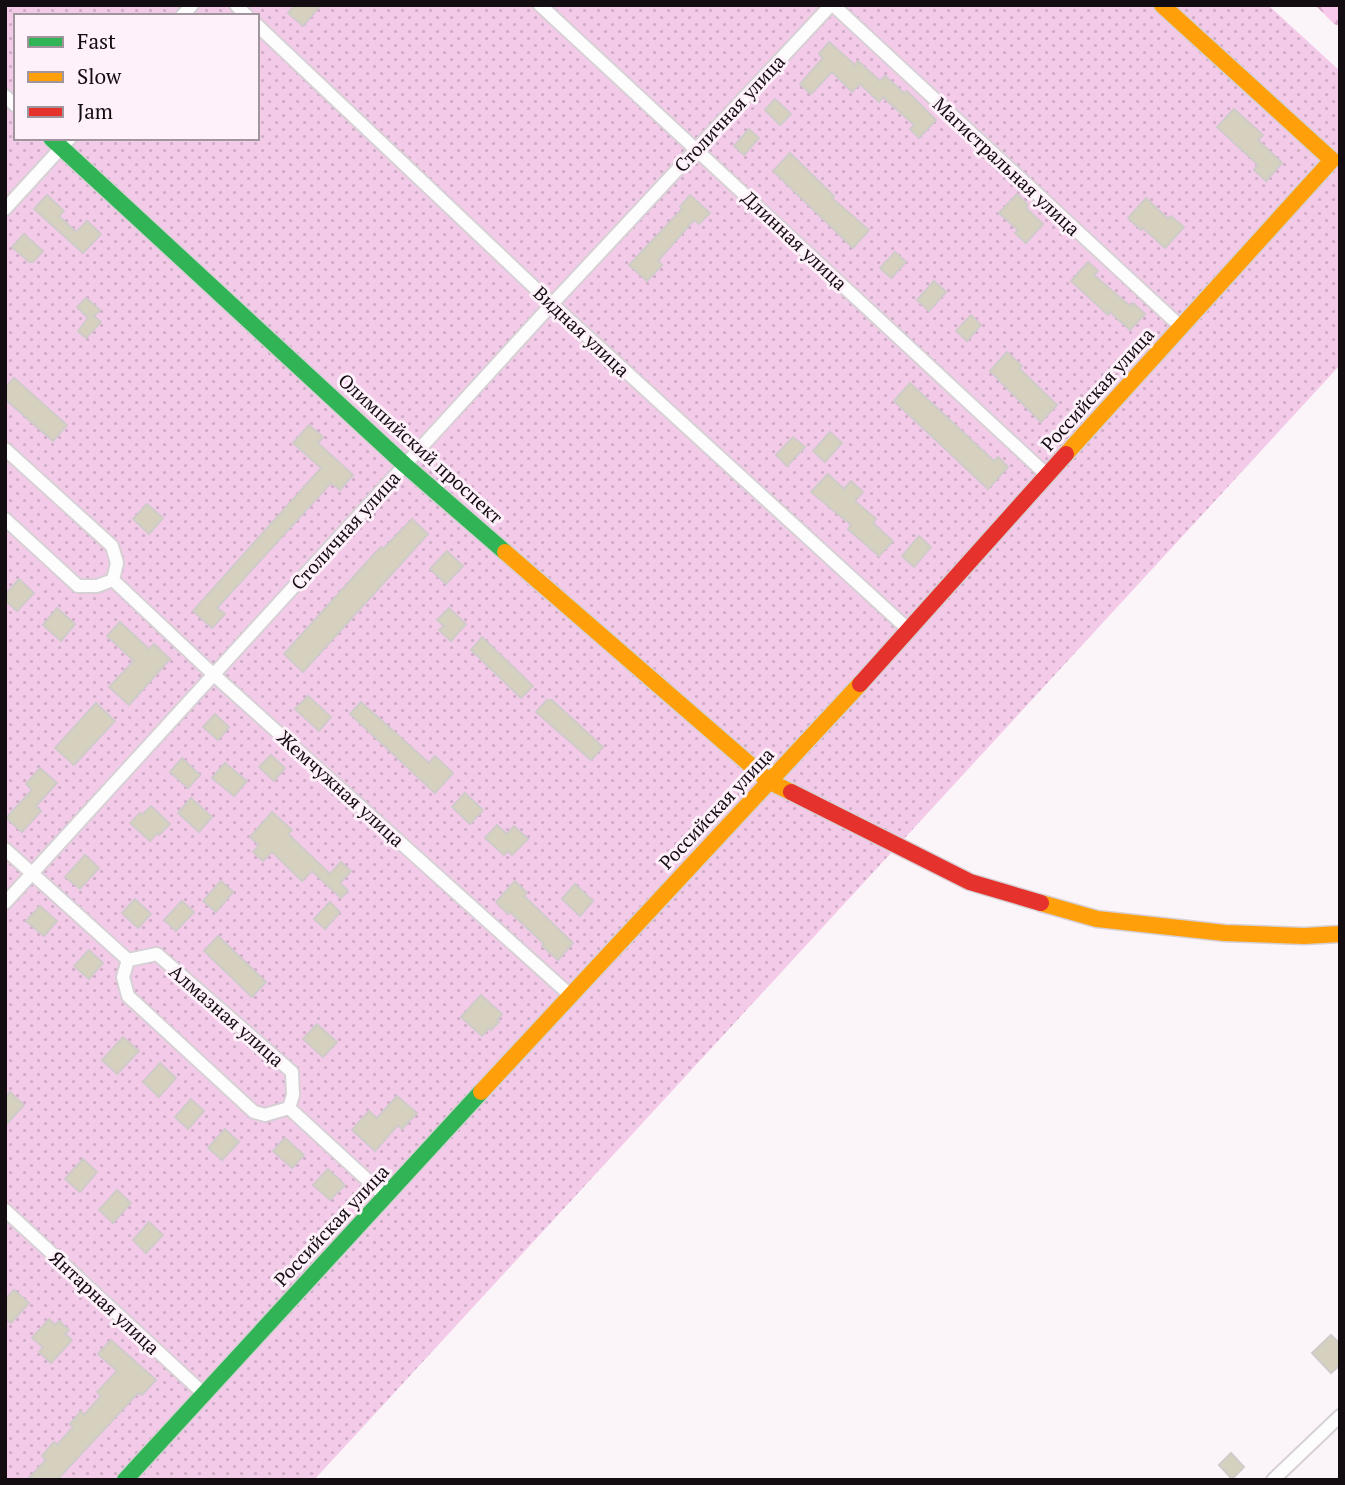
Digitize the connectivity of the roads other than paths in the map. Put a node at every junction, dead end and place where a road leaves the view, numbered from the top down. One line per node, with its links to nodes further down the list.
1 (540, 5): 6 (street, Длинная улица)
2 (832, 5): 6 (street, Столичная улица); 9 (street, Магистральная улица)
3 (1162, 5): 9 (street, Российская улица)
4 (259, 27): 8 (street, Видная улица)
5 (61, 141): 7 (street); 11 (street, Олимпийский проспект)
6 (696, 148): 8 (street, Столичная улица); 12 (street, Длинная улица)
7 (5, 209)
8 (552, 304): 11 (street, Столичная улица); 15 (street, Видная улица)
9 (1180, 326): 12 (street, Российская улица)
10 (5, 449): 14 (street)
11 (405, 465): 16 (street, Столичная улица); 17 (street, Олимпийский проспект)
12 (1047, 475): 15 (street, Российская улица)
13 (5, 519): 14 (street)
14 (113, 580): 16 (street, Жемчужная улица)
15 (910, 631): 17 (street, Российская улица)
16 (214, 674): 19 (street, Столичная улица); 23 (street, Жемчужная улица)
17 (770, 782): 21 (street, Олимпийский проспект); 23 (street, Российская улица)
18 (5, 849): 19 (street)
19 (32, 874): 20 (street, Столичная улица); 22 (street)
20 (5, 903)
21 (1340, 934)
22 (128, 960): 24 (street); 24 (street, Алмазная улица)
23 (570, 995): 25 (street, Российская улица)
24 (289, 1108): 25 (street)
25 (386, 1197): 27 (street, Российская улица)
26 (5, 1210): 27 (street, Янтарная улица)
27 (204, 1394): 29 (street, Российская улица)
28 (1340, 1416): 30 (street)
29 (125, 1480)
30 (1273, 1480)

